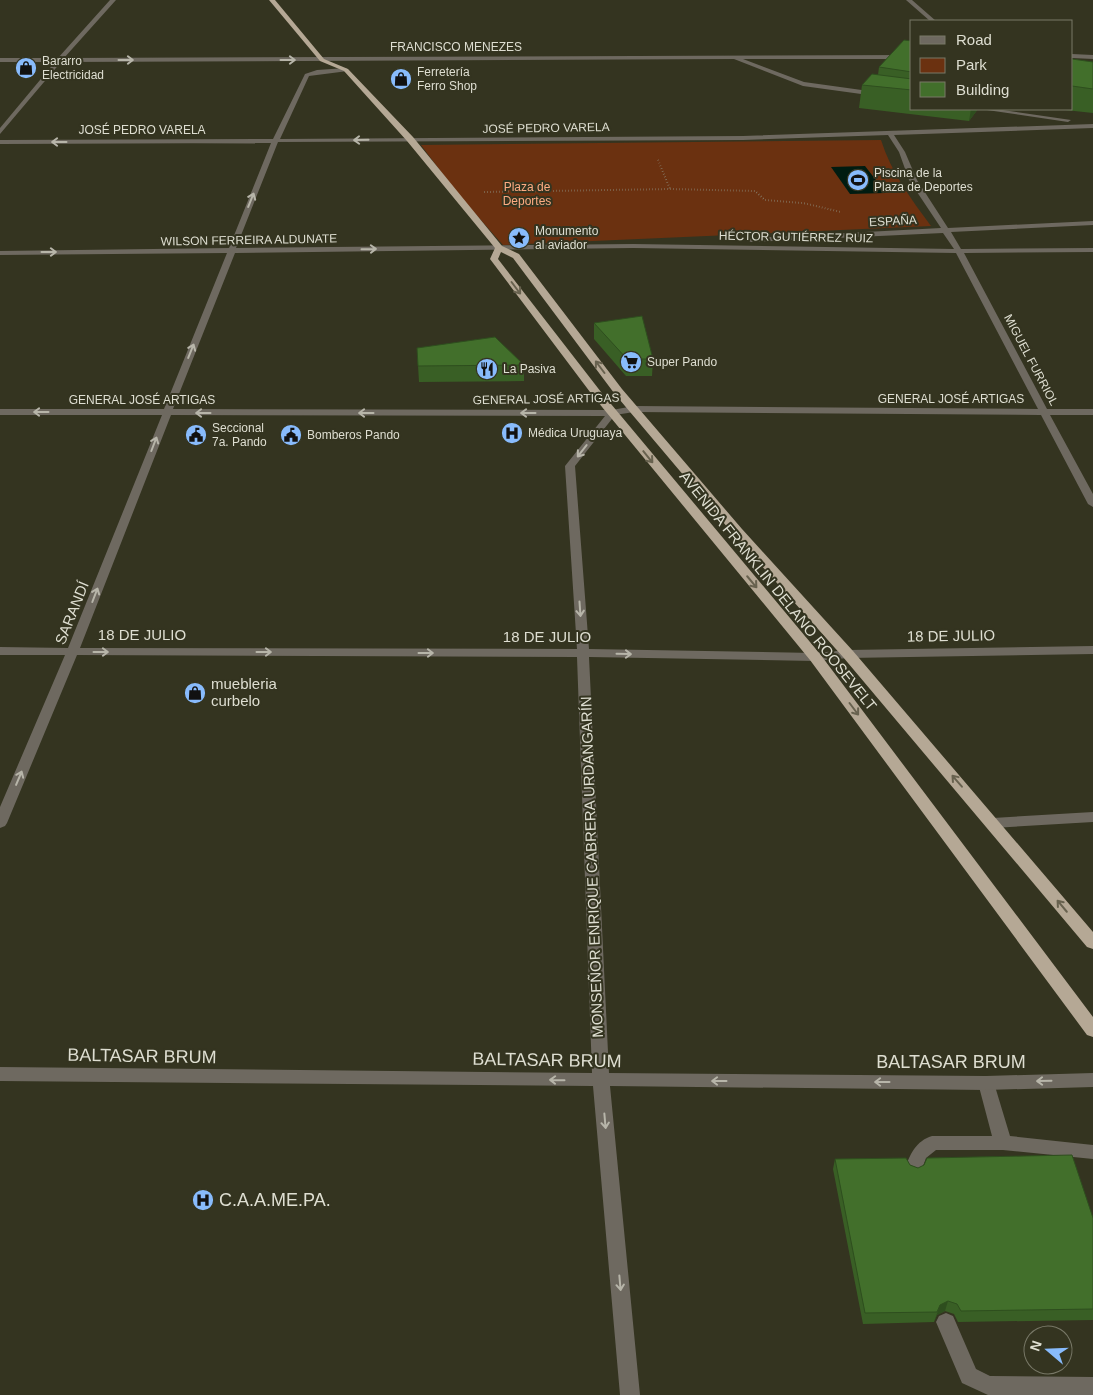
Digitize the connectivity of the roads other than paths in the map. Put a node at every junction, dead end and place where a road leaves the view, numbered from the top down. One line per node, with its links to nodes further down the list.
1 (113, 0): 10 (street)
2 (272, 0): 11 (highway, AVENIDA FRANKLIN DELANO ROOSEVELT)
3 (909, 0): 4 (street)
4 (932, 20)
5 (1073, 56): 8 (street)
6 (733, 57): 7 (street, FRANCISCO MENEZES); 11 (street, FRANCISCO MENEZES); 13 (street)
7 (910, 57)
8 (1093, 57)
9 (0, 60): 10 (street, FRANCISCO MENEZES)
10 (59, 60): 11 (street, FRANCISCO MENEZES, one-way to 11); 16 (street)
11 (322, 60): 12 (highway, AVENIDA FRANKLIN DELANO ROOSEVELT)
12 (346, 70): 18 (highway, AVENIDA FRANKLIN DELANO ROOSEVELT); 19 (street, SARANDÍ)
13 (910, 99)
14 (991, 110): 15 (street)
15 (1093, 125): 17 (street, JOSÉ PEDRO VARELA)
16 (0, 132)
17 (890, 133): 18 (street, JOSÉ PEDRO VARELA); 22 (street, MIGUEL FURRIOL)
18 (410, 139): 19 (street, JOSÉ PEDRO VARELA, one-way to 19); 24 (highway, AVENIDA FRANKLIN DELANO ROOSEVELT)
19 (275, 141): 20 (street, JOSÉ PEDRO VARELA, one-way to 20); 26 (street, SARANDÍ, one-way to 19)
20 (0, 142)
21 (1093, 223): 22 (street, ESPAÑA)
22 (944, 230): 23 (street, ESPAÑA); 27 (street, MIGUEL FURRIOL)
23 (633, 246): 24 (street, HÉCTOR GUTIÉRREZ RUIZ); 27 (street, HÉCTOR GUTIÉRREZ RUIZ)
24 (499, 248): 26 (street, WILSON FERREIRA ALDUNATE, one-way to 24); 29 (highway, AVENIDA FRANKLIN DELANO ROOSEVELT, one-way to 24); 34 (highway, AVENIDA FRANKLIN DELANO ROOSEVELT, one-way to 34)
25 (1093, 250): 27 (street, HÉCTOR GUTIÉRREZ RUIZ)
26 (231, 251): 28 (street, WILSON FERREIRA ALDUNATE, one-way to 26); 33 (street, SARANDÍ, one-way to 26)
27 (959, 251): 31 (street, MIGUEL FURRIOL)
28 (0, 252)
29 (634, 409): 31 (street, GENERAL JOSÉ ARTIGAS); 34 (street, GENERAL JOSÉ ARTIGAS); 40 (highway, AVENIDA FRANKLIN DELANO ROOSEVELT)
30 (0, 412): 33 (street, GENERAL JOSÉ ARTIGAS, one-way to 30)
31 (1045, 412): 32 (street, GENERAL JOSÉ ARTIGAS); 35 (street, MIGUEL FURRIOL)
32 (1093, 412)
33 (167, 413): 34 (street, GENERAL JOSÉ ARTIGAS, one-way to 33); 38 (street, SARANDÍ, one-way to 33)
34 (612, 413): 39 (street, MONSEÑOR ENRIQUE CABRERA URDANGARÍN, one-way to 39); 41 (highway, AVENIDA FRANKLIN DELANO ROOSEVELT, one-way to 41)
35 (1093, 504)
36 (1093, 650): 40 (street, 18 DE JULIO)
37 (0, 651): 38 (street, 18 DE JULIO)
38 (73, 651): 39 (street, 18 DE JULIO, one-way to 39); 43 (street, SARANDÍ, one-way to 38)
39 (583, 653): 41 (street, 18 DE JULIO, one-way to 41); 48 (street, MONSEÑOR ENRIQUE CABRERA URDANGARÍN)
40 (848, 654): 41 (street, 18 DE JULIO); 44 (highway, AVENIDA FRANKLIN DELANO ROOSEVELT, one-way to 40)
41 (815, 657): 46 (highway, AVENIDA FRANKLIN DELANO ROOSEVELT, one-way to 46)
42 (1093, 816): 44 (street)
43 (0, 823)
44 (993, 823): 45 (highway, AVENIDA FRANKLIN DELANO ROOSEVELT, one-way to 44)
45 (1093, 943)
46 (1093, 1030)
47 (0, 1074): 48 (street, BALTASAR BRUM, one-way to 47)
48 (601, 1080): 50 (street, BALTASAR BRUM, one-way to 48); 56 (street, MONSEÑOR ENRIQUE CABRERA URDANGARÍN, one-way to 56)
49 (1093, 1080): 50 (street, BALTASAR BRUM, one-way to 50)
50 (986, 1083): 51 (street)
51 (1003, 1143): 52 (street); 53 (street)
52 (1093, 1152)
53 (914, 1169)
54 (946, 1322): 55 (street)
55 (1093, 1387)
56 (630, 1395)

